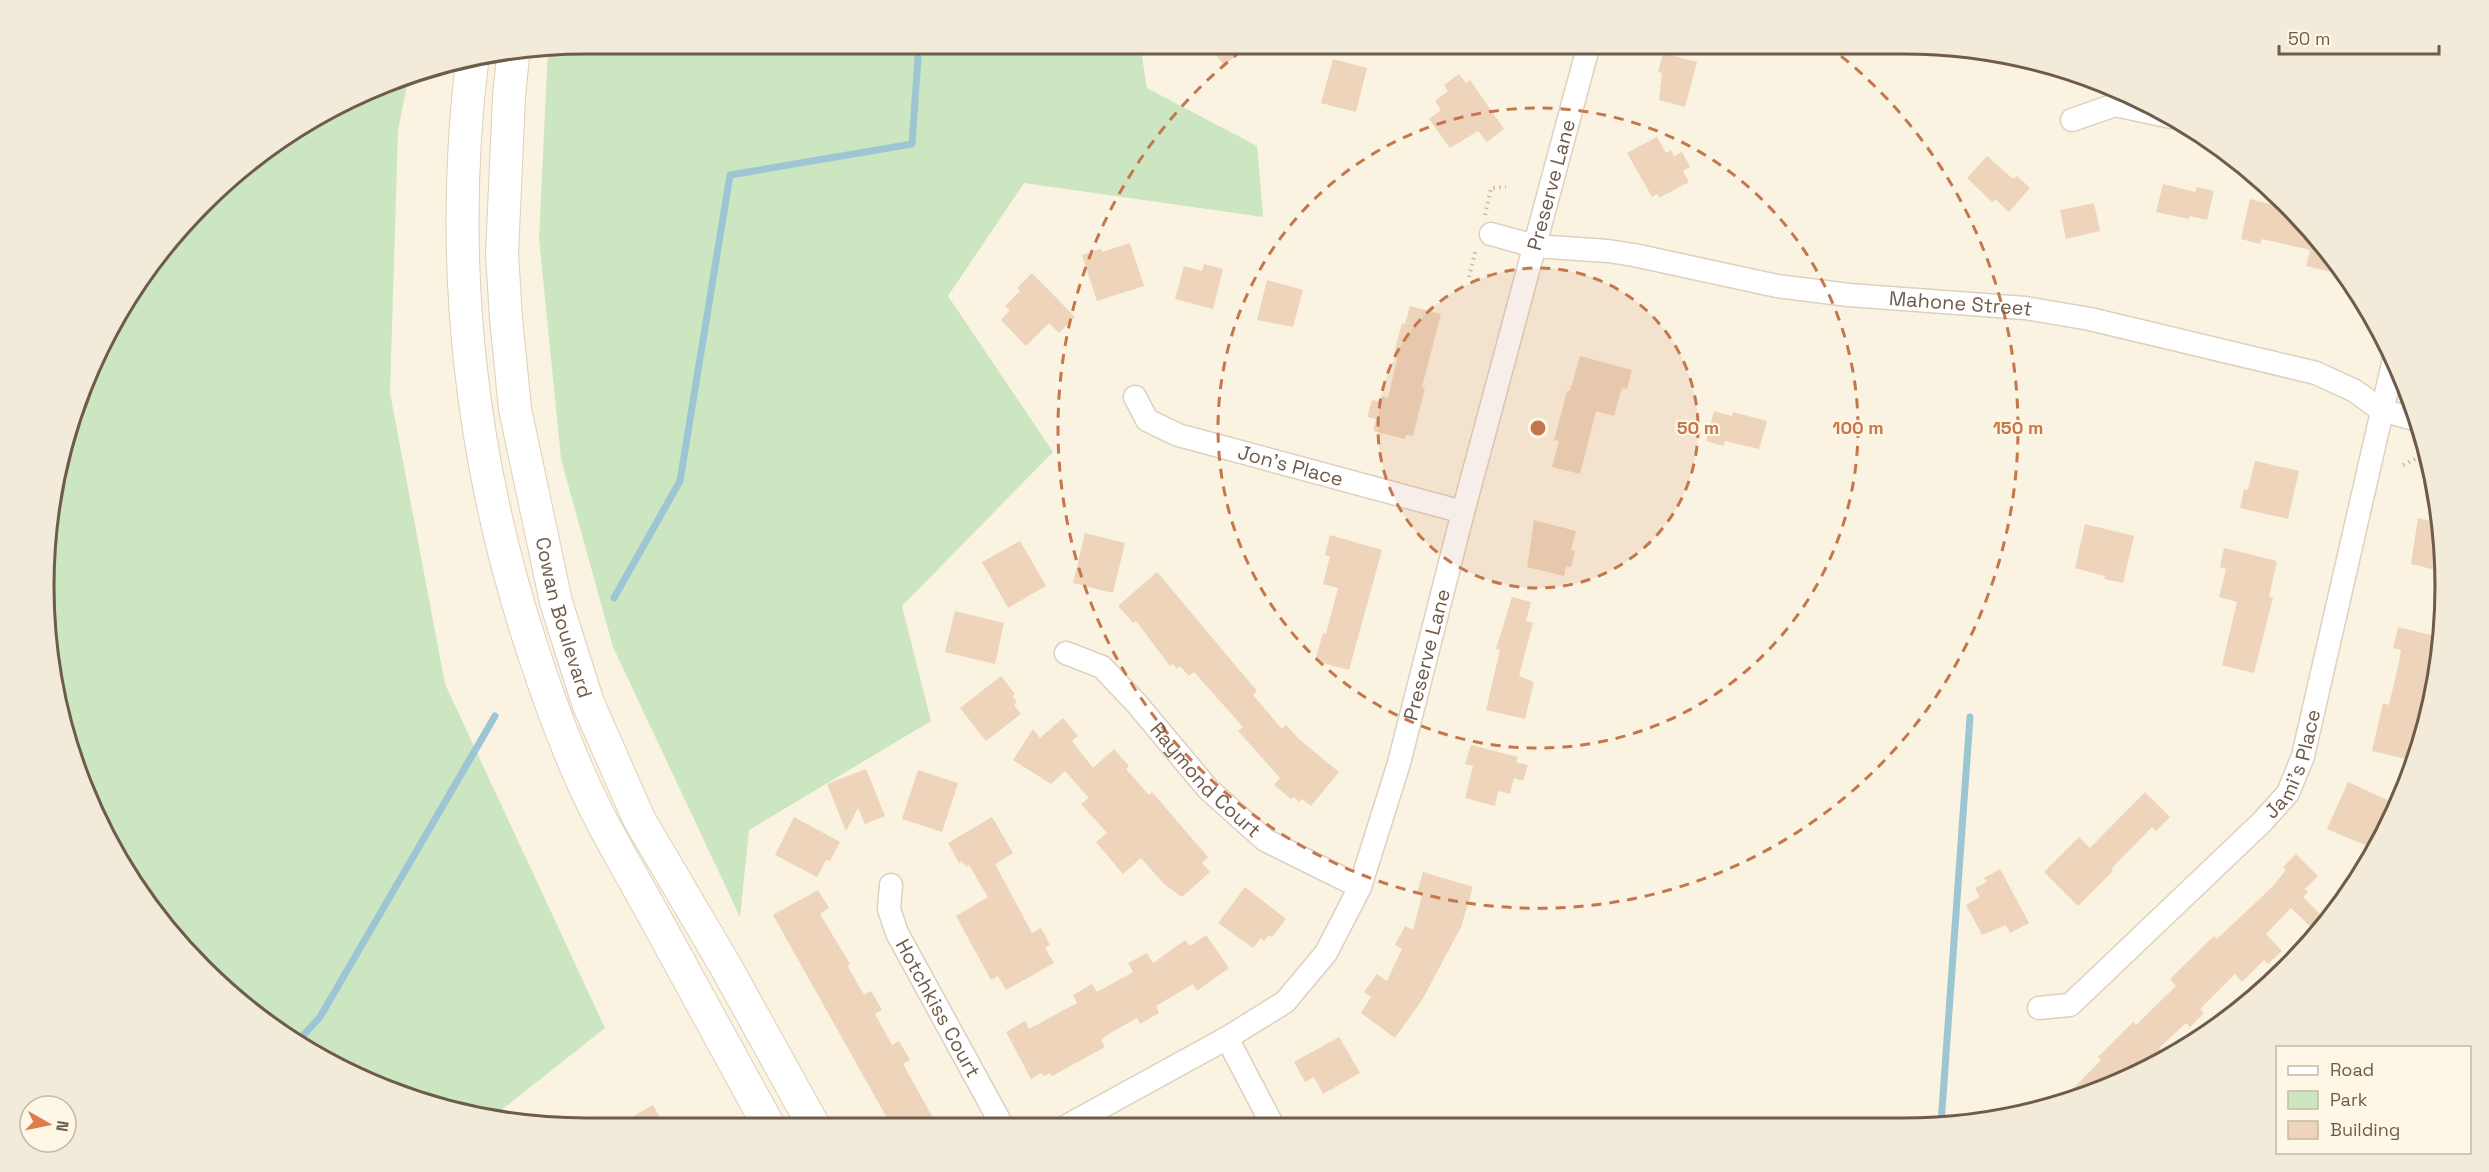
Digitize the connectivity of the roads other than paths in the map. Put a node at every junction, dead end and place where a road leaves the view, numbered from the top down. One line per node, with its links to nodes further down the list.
1 (1586, 54): 7 (street, Preserve Lane)
2 (513, 60): 19 (main road, Cowan Boulevard)
3 (471, 66): 18 (main road, Cowan Boulevard)
4 (2141, 111): 5 (street)
5 (2072, 120)
6 (1491, 234): 7 (street, Mahone Street)
7 (1534, 246): 10 (street, Mahone Street); 12 (street, Preserve Lane)
8 (2391, 373): 10 (street, Jami's Place)
9 (1136, 396): 12 (street, Jon's Place)
10 (2382, 410): 11 (street, Mahone Street); 16 (street, Jami's Place)
11 (2408, 417)
12 (1463, 512): 15 (street, Preserve Lane)
13 (1066, 653): 15 (street, Raymond Court)
14 (891, 885): 20 (street, Hotchkiss Court)
15 (1360, 888): 17 (street, Preserve Lane)
16 (2039, 1008)
17 (1227, 1038): 21 (street, Preserve Lane); 22 (street)
18 (765, 1118)
19 (809, 1118)
20 (998, 1118)
21 (1081, 1118)
22 (1270, 1118)

